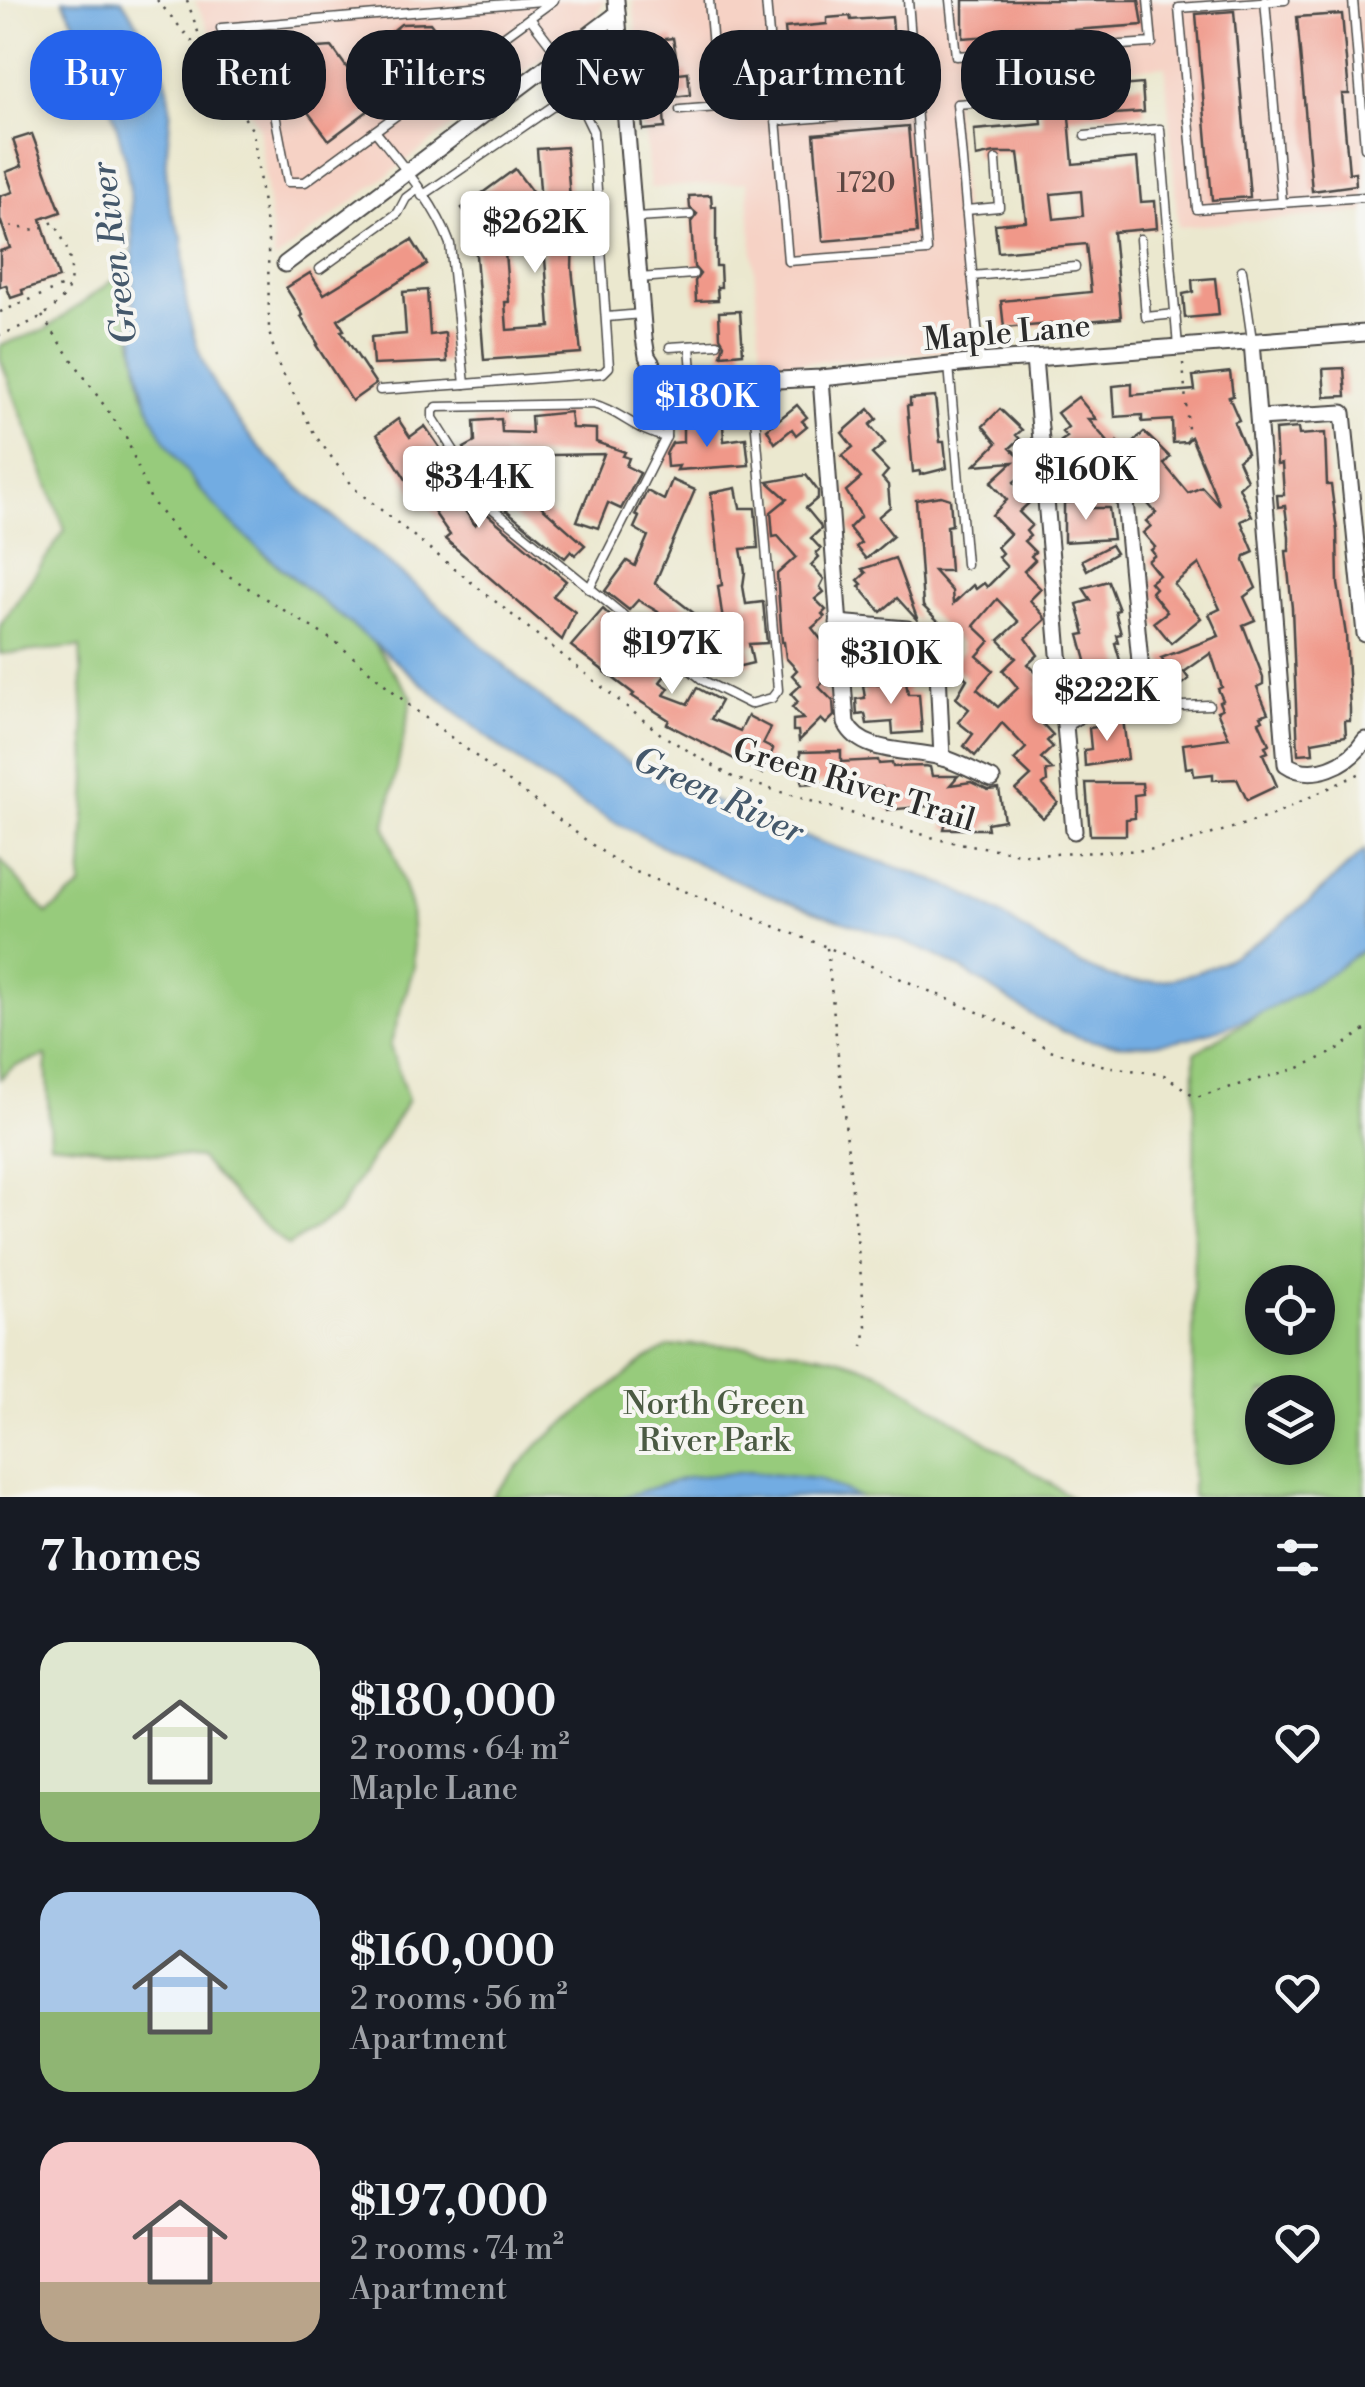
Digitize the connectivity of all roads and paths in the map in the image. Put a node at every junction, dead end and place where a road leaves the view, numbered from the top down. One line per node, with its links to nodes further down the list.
1 (157, 0): 13 (path, Green River Trail)
2 (187, 0): 14 (path)
3 (709, 0): 20 (lane)
4 (766, 0): 24 (lane)
5 (908, 0): 16 (lane)
6 (950, 0): 7 (lane)
7 (1148, 0)
8 (1284, 0): 10 (lane)
9 (1353, 0): 27 (lane)
10 (1265, 1): 32 (lane); 32 (lane)
11 (616, 7): 15 (street); 35 (street)
12 (530, 18): 17 (lane); 25 (lane); 25 (lane)
13 (182, 30)
14 (197, 30)
15 (591, 30)
16 (910, 30)
17 (541, 33)
18 (541, 72): 29 (street)
19 (961, 104): 33 (lane)
20 (680, 110)
21 (247, 120): 80 (path, Green River Trail)
22 (789, 120): 24 (lane)
23 (915, 120): 24 (lane)
24 (776, 121)
25 (375, 131): 29 (lane)
26 (1086, 136): 48 (lane)
27 (1365, 148)
28 (996, 160): 33 (lane)
29 (406, 172): 30 (lane); 38 (street)
30 (420, 192): 40 (lane); 50 (lane); 64 (lane)
31 (1365, 197): 32 (lane)
32 (1282, 203)
33 (966, 210): 43 (lane)
34 (690, 214): 35 (lane)
35 (635, 218): 44 (street)
36 (0, 225): 45 (path)
37 (1140, 239): 48 (lane)
38 (285, 264)
39 (1075, 267): 43 (lane)
40 (320, 270)
41 (1242, 270): 53 (lane)
42 (693, 274): 44 (lane)
43 (972, 276): 59 (lane)
44 (639, 278): 47 (street)
45 (70, 283): 46 (path); 49 (path)
46 (0, 312)
47 (642, 314): 50 (lane); 61 (street)
48 (1176, 314): 57 (lane)
49 (42, 316): 52 (path); 83 (path)
50 (607, 317): 64 (lane)
51 (1365, 333): 53 (street, Maple Lane)
52 (0, 334)
53 (1252, 342): 57 (street, Maple Lane); 67 (street)
54 (717, 344): 55 (lane)
55 (690, 346): 56 (lane); 65 (lane)
56 (670, 347)
57 (1180, 347): 58 (street, Maple Lane); 69 (path)
58 (1034, 358): 59 (street, Maple Lane); 70 (street)
59 (980, 362): 60 (street, Maple Lane)
60 (949, 365): 62 (street, Maple Lane); 71 (lane)
61 (663, 377): 65 (street, Maple Lane); 68 (lane)
62 (821, 378): 63 (street, Maple Lane); 73 (street)
63 (752, 381): 65 (street, Maple Lane); 72 (lane)
64 (465, 384): 66 (lane)
65 (694, 384)
66 (380, 390)
67 (1259, 418): 74 (street); 78 (street)
68 (666, 437): 72 (lane); 72 (lane)
69 (1189, 442)
70 (1043, 468): 75 (street); 77 (street)
71 (966, 564)
72 (590, 589)
73 (838, 623): 79 (street); 79 (street)
74 (1365, 634)
75 (1132, 682): 76 (lane); 77 (street)
76 (1209, 705)
77 (1065, 723): 82 (street)
78 (1365, 740)
79 (942, 758): 81 (street)
80 (1365, 772)
81 (992, 780)
82 (1074, 831)
83 (827, 947): 84 (path); 85 (path)
84 (1365, 1030)
85 (863, 1346)

